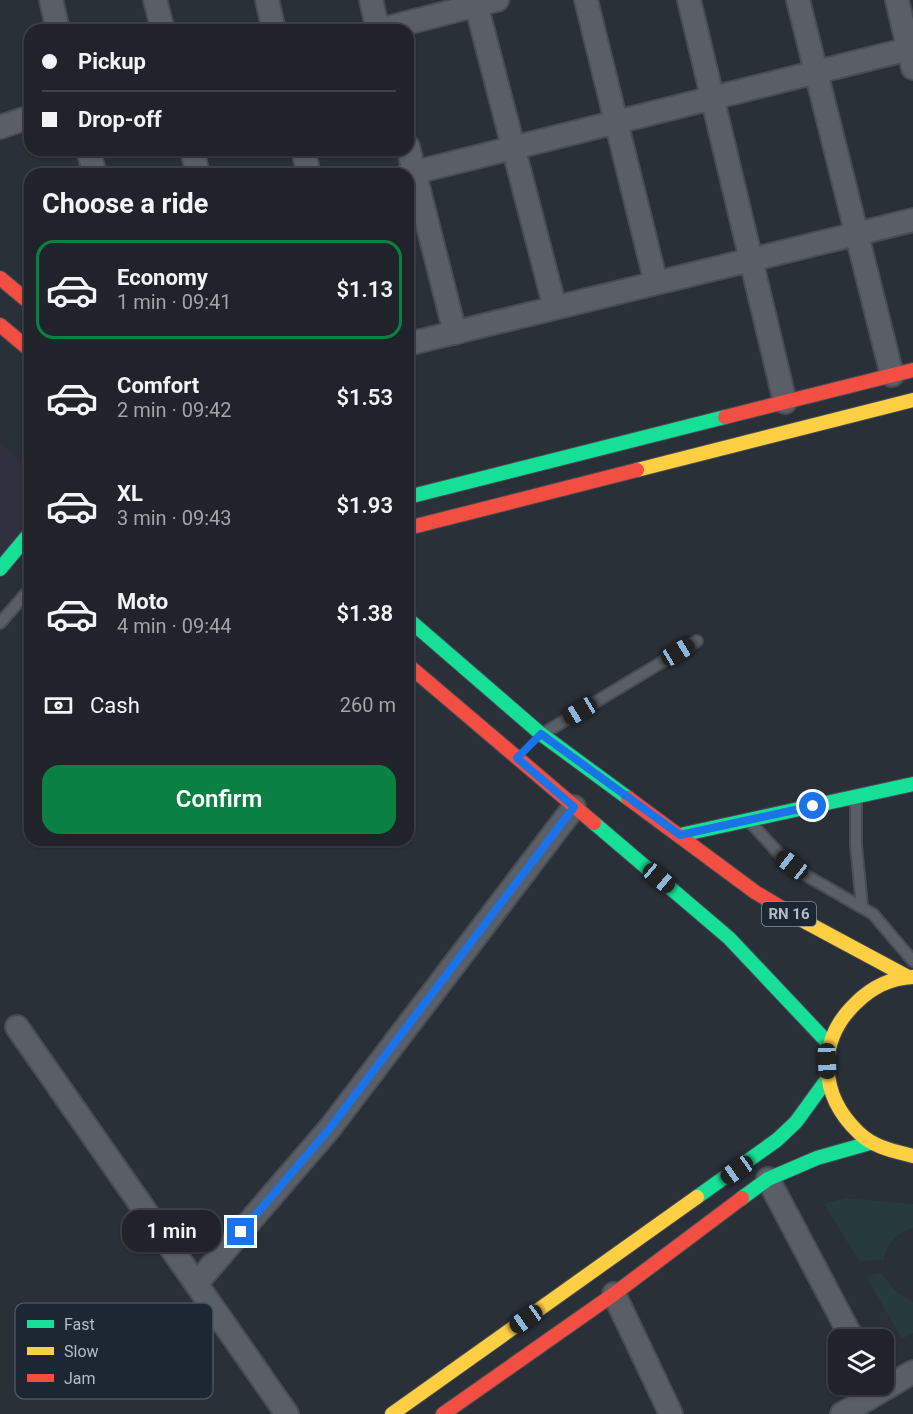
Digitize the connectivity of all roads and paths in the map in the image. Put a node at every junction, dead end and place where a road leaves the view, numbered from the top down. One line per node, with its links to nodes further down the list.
1 (51, 0): 10 (street)
2 (155, 0): 11 (street)
3 (267, 0): 12 (street)
4 (371, 0): 13 (street)
5 (586, 0): 19 (street)
6 (689, 0): 17 (street)
7 (798, 0): 16 (street)
8 (897, 0): 15 (street)
9 (483, 2): 14 (street); 21 (street)
10 (57, 24)
11 (161, 24)
12 (273, 24)
13 (377, 24)
14 (401, 24)
15 (912, 55): 16 (street)
16 (816, 73): 17 (street); 25 (street)
17 (711, 99): 19 (street); 26 (street)
18 (24, 119): 20 (street)
19 (616, 122): 21 (street); 28 (street)
20 (0, 127)
21 (513, 148): 22 (street); 31 (street)
22 (414, 172)
23 (414, 184): 34 (street)
24 (913, 220): 25 (street)
25 (857, 233): 26 (street); 37 (street)
26 (750, 260): 28 (street); 39 (street)
27 (0, 278): 29 (street)
28 (656, 283): 31 (street)
29 (24, 294)
30 (24, 298): 32 (street)
31 (555, 308): 34 (street)
32 (0, 317)
33 (0, 325): 36 (street)
34 (455, 333): 35 (street)
35 (414, 343)
36 (24, 345)
37 (903, 372): 39 (street)
38 (913, 400): 40 (street)
39 (785, 402): 40 (street)
40 (623, 459): 41 (street); 42 (street)
41 (414, 496)
42 (414, 526)
43 (24, 540): 44 (street)
44 (0, 569)
45 (24, 596): 46 (lane)
46 (0, 623)
47 (414, 625): 50 (street, RN 16)
48 (697, 641): 50 (lane)
49 (414, 669): 50 (street, RN 16)
50 (529, 746): 53 (street, RN 16); 55 (street, RN 16)
51 (911, 788): 52 (street)
52 (856, 797): 54 (street); 56 (lane)
53 (574, 807): 60 (street, RN 16); 65 (street)
54 (748, 820): 55 (street); 56 (lane)
55 (680, 835): 58 (street, RN 16)
56 (861, 906): 57 (lane)
57 (913, 961)
58 (911, 977): 60 (street)
59 (17, 1027): 65 (street)
60 (830, 1045): 61 (street)
61 (828, 1078): 62 (street); 75 (street)
62 (870, 1143): 63 (street); 64 (street)
63 (913, 1156)
64 (768, 1179): 66 (street); 69 (street)
65 (196, 1284): 67 (street)
66 (614, 1294): 76 (street); 77 (street)
67 (209, 1303)
68 (213, 1308): 74 (street)
69 (847, 1329)
70 (913, 1372): 71 (street)
71 (894, 1381)
72 (870, 1395): 73 (street)
73 (848, 1412)
74 (287, 1414)
75 (392, 1414)
76 (443, 1414)
77 (671, 1414)

